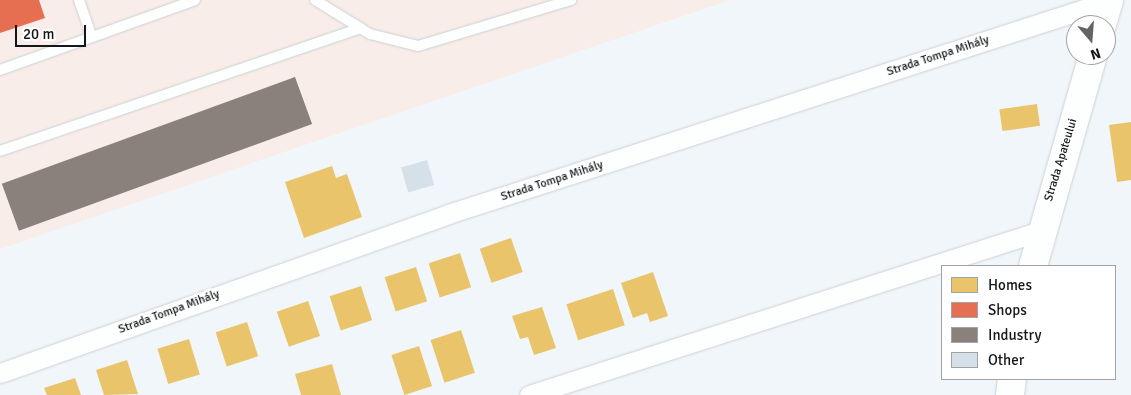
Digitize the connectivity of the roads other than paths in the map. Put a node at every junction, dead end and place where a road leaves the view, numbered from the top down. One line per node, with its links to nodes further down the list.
1 (79, 0): 8 (lane)
2 (195, 0): 8 (lane)
3 (315, 0): 7 (lane)
4 (571, 0): 5 (lane)
5 (549, 4): 7 (lane)
6 (1106, 9): 14 (street, Strada Tompa Mihály)
7 (361, 28): 11 (lane)
8 (92, 37): 10 (lane)
9 (1090, 65): 12 (street, Strada Apateului)
10 (0, 70)
11 (0, 151)
12 (1040, 231): 13 (street, Strada Apateului); 16 (street)
13 (1033, 265)
14 (0, 373)
15 (1012, 380): 17 (street)
16 (529, 395)
17 (1010, 395)

